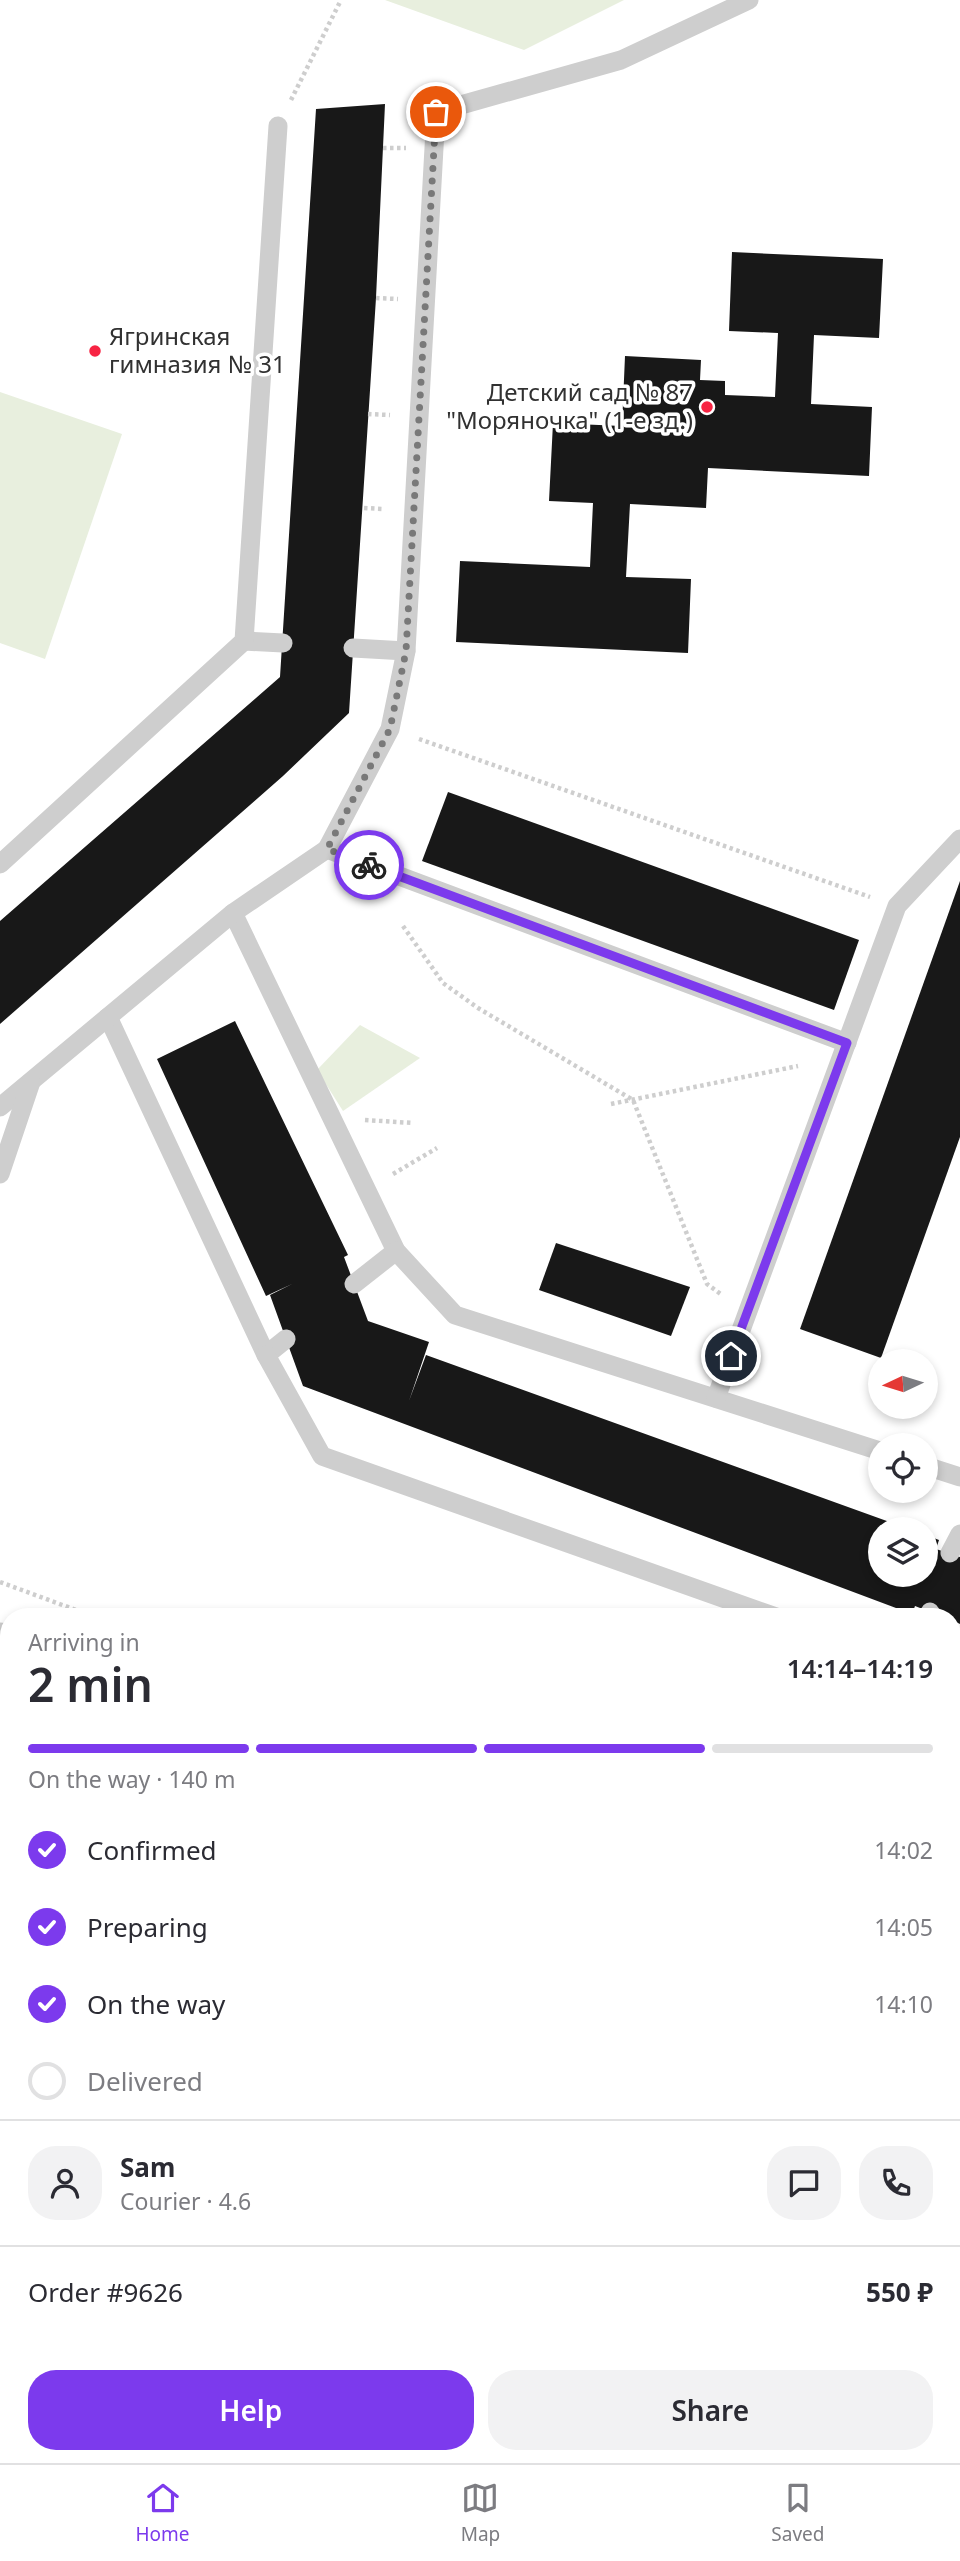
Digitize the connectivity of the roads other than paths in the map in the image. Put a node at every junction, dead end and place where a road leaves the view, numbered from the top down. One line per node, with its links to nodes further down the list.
1 (749, 0): 6 (lane)
2 (278, 126): 3 (lane)
3 (244, 641): 4 (lane); 9 (lane)
4 (283, 643)
5 (353, 648): 6 (lane)
6 (406, 651): 8 (lane)
7 (960, 839): 12 (lane)
8 (327, 849): 10 (lane); 12 (lane)
9 (0, 864)
10 (233, 913): 11 (lane); 16 (lane)
11 (108, 1017): 13 (lane); 19 (lane)
12 (847, 1043): 20 (lane)
13 (31, 1081): 14 (lane); 15 (lane)
14 (0, 1107)
15 (0, 1174)
16 (396, 1251): 17 (lane); 20 (lane)
17 (354, 1284)
18 (286, 1339): 19 (lane)
19 (266, 1355): 26 (lane)
20 (716, 1398): 21 (lane)
21 (868, 1447)
22 (938, 1470): 23 (lane)
23 (960, 1477)
24 (960, 1534): 25 (lane)
25 (950, 1553)
26 (751, 1608)

